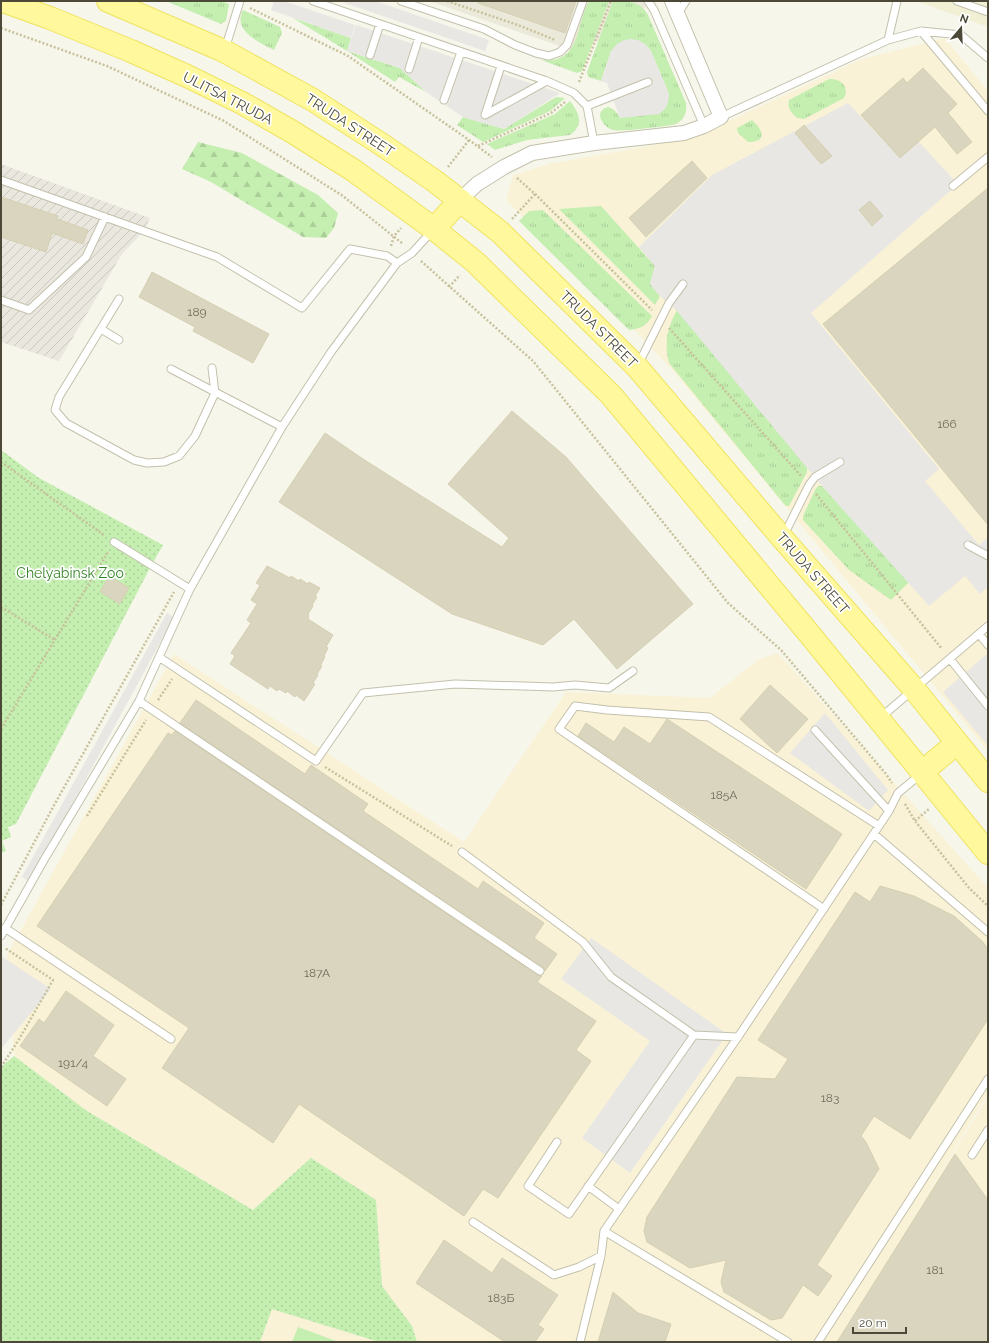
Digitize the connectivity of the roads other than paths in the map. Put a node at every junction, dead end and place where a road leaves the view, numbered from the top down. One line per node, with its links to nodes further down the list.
1 (3, 1): 37 (main road, ULITSA TRUDA)
2 (108, 1): 18 (main road, TRUDA STREET)
3 (314, 1): 14 (lane)
4 (401, 1): 5 (lane)
5 (583, 1)
6 (648, 1): 30 (lane)
7 (672, 1): 13 (street)
8 (686, 1): 13 (lane)
9 (897, 1): 17 (lane)
10 (957, 1): 12 (lane)
11 (239, 2): 18 (lane)
12 (988, 12)
13 (678, 15): 29 (street)
14 (380, 24): 16 (lane); 20 (lane)
15 (921, 31): 17 (lane); 21 (lane); 28 (lane)
16 (419, 37): 19 (lane); 23 (lane)
17 (888, 40): 29 (lane)
18 (224, 51): 35 (main road, TRUDA STREET)
19 (461, 52): 22 (lane); 26 (lane)
20 (370, 55)
21 (988, 58)
22 (502, 66): 24 (lane); 24 (lane)
23 (409, 69)
24 (547, 81): 27 (lane)
25 (648, 82): 27 (lane)
26 (444, 100)
27 (587, 106): 31 (lane)
28 (988, 111)
29 (721, 117): 30 (street)
30 (704, 126): 31 (street)
31 (594, 143): 35 (street)
32 (988, 157): 34 (lane)
33 (1, 180): 36 (lane)
34 (953, 186)
35 (460, 200): 37 (main road); 44 (main road, TRUDA STREET)
36 (106, 217): 38 (lane); 41 (lane)
37 (434, 228): 38 (lane); 64 (main road)
38 (397, 262): 48 (lane)
39 (683, 284): 44 (lane)
40 (119, 299): 42 (lane)
41 (1, 300)
42 (101, 329): 43 (lane); 47 (lane)
43 (119, 340)
44 (637, 367): 50 (main road, TRUDA STREET)
45 (212, 368): 47 (lane)
46 (171, 369): 47 (lane)
47 (215, 393): 48 (lane)
48 (282, 427): 54 (lane)
49 (840, 462): 50 (lane)
50 (783, 539): 61 (main road, TRUDA STREET)
51 (114, 542): 54 (lane)
52 (968, 546): 53 (lane)
53 (988, 556)
54 (190, 590): 58 (lane)
55 (988, 626): 56 (lane)
56 (980, 634): 57 (lane); 59 (lane)
57 (988, 645)
58 (159, 657): 60 (lane); 62 (lane)
59 (950, 659): 61 (lane); 63 (lane)
60 (633, 671)
61 (914, 689): 64 (lane); 66 (main road, TRUDA STREET)
62 (139, 701): 75 (lane); 78 (lane)
63 (988, 706)
64 (878, 719): 67 (main road)
65 (816, 730): 69 (lane)
66 (957, 743): 67 (main road); 68 (main road, TRUDA STREET)
67 (922, 772): 69 (lane); 73 (main road)
68 (988, 781)
69 (889, 811): 70 (lane)
70 (879, 826): 71 (lane); 74 (lane)
71 (874, 834): 74 (lane); 76 (lane)
72 (462, 852): 79 (lane)
73 (988, 852)
74 (824, 909): 80 (lane)
75 (5, 928): 77 (lane); 81 (lane)
76 (988, 932)
77 (1, 936)
78 (540, 971)
79 (694, 1035): 80 (lane); 86 (lane)
80 (738, 1037): 87 (lane)
81 (171, 1039)
82 (988, 1079): 93 (lane)
83 (988, 1130): 85 (lane)
84 (557, 1142): 86 (lane)
85 (972, 1155)
86 (588, 1186): 87 (lane)
87 (619, 1209): 89 (lane)
88 (473, 1222): 90 (lane)
89 (604, 1231): 90 (lane); 92 (lane)
90 (601, 1256): 91 (lane)
91 (580, 1342)
92 (788, 1342)
93 (818, 1342)

